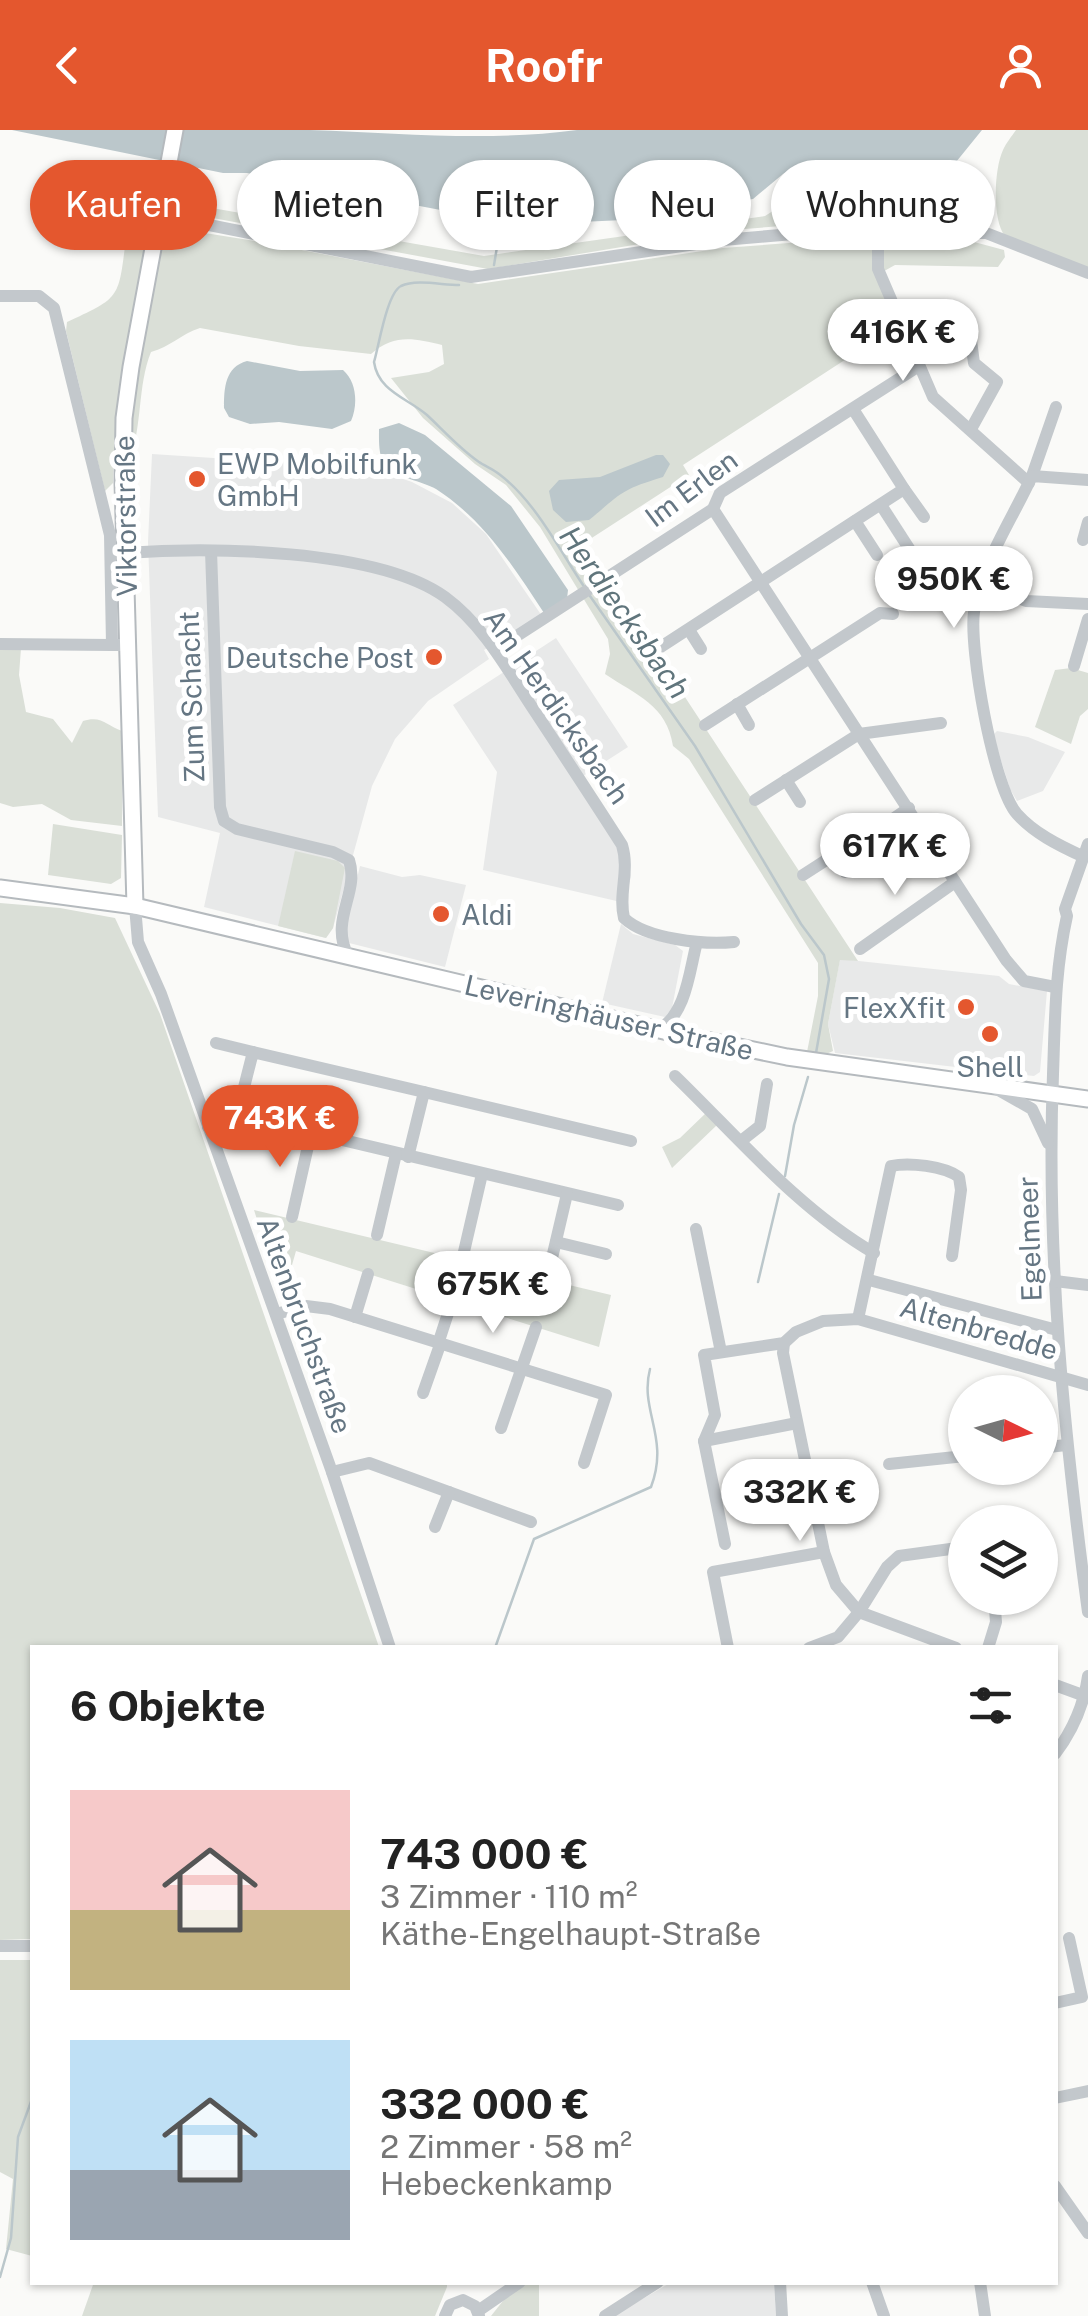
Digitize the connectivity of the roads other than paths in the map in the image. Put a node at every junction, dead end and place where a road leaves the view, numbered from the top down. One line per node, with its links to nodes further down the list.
1 (175, 130): 2 (main road, Viktorstraße)
2 (169, 160)
3 (217, 227): 4 (street)
4 (771, 236)
5 (995, 237): 8 (street)
6 (153, 250): 26 (main road, Viktorstraße)
7 (878, 250): 10 (street)
8 (1088, 273)
9 (0, 296): 35 (street)
10 (906, 333): 11 (street); 14 (street)
11 (918, 366): 13 (street, Im Erlen); 14 (street)
12 (1056, 407): 15 (street)
13 (853, 409): 17 (street); 19 (street, Im Erlen)
14 (971, 428): 15 (street)
15 (1030, 480): 16 (street); 29 (street)
16 (1088, 480)
17 (904, 489): 18 (street); 20 (street)
18 (881, 505): 21 (street); 24 (street)
19 (713, 508): 28 (street); 37 (street, Im Erlen)
20 (924, 517)
21 (855, 521): 27 (street); 28 (street)
22 (1088, 522): 23 (street)
23 (1082, 540)
24 (910, 550)
25 (210, 551): 26 (street, Am Herdicksbach); 37 (street, Am Herdicksbach); 57 (street, Zum Schacht)
26 (124, 553): 35 (main road, Viktorstraße)
27 (877, 555)
28 (762, 582): 33 (street); 39 (street)
29 (981, 584): 30 (street); 50 (street)
30 (1088, 604)
31 (894, 614): 39 (street)
32 (1088, 618): 40 (street)
33 (688, 630): 36 (street); 38 (street)
34 (0, 644): 35 (street)
35 (120, 645): 56 (main road, Viktorstraße)
36 (701, 649)
37 (495, 650): 58 (street, Am Herdicksbach)
38 (656, 650)
39 (811, 658): 41 (street); 45 (street)
40 (1074, 666)
41 (737, 704): 43 (street); 44 (street)
42 (941, 723): 45 (street)
43 (706, 725)
44 (749, 725)
45 (858, 734): 46 (street); 49 (street)
46 (786, 780): 47 (street); 48 (street)
47 (755, 800)
48 (800, 802)
49 (909, 808): 51 (street); 54 (street)
50 (1085, 850): 63 (street, Egelmeer)
51 (836, 858): 52 (street); 53 (street)
52 (845, 872)
53 (803, 876)
54 (956, 882): 61 (street); 63 (street)
55 (0, 888): 56 (main road, Leveringhäuser Straße)
56 (135, 906): 60 (main road, Leveringhäuser Straße); 76 (street, Altenbruchstraße)
57 (340, 926): 60 (street); 62 (street, Zum Schacht)
58 (696, 942): 59 (street, Am Herdicksbach); 64 (street)
59 (734, 942)
60 (319, 949): 62 (main road, Leveringhäuser Straße)
61 (860, 949)
62 (348, 956): 65 (main road, Leveringhäuser Straße)
63 (1055, 987): 73 (street, Egelmeer)
64 (680, 1007): 65 (street); 66 (street)
65 (659, 1030): 66 (main road, Leveringhäuser Straße)
66 (699, 1040): 71 (main road, Leveringhäuser Straße)
67 (216, 1043): 68 (street)
68 (252, 1052): 72 (street); 75 (street)
69 (675, 1076): 79 (street)
70 (767, 1084): 79 (street)
71 (992, 1086): 73 (main road, Leveringhäuser Straße); 80 (street, Egelmeer)
72 (424, 1092): 78 (street); 81 (street)
73 (1052, 1094): 74 (main road, Leveringhäuser Straße); 80 (street, Egelmeer)
74 (1088, 1099)
75 (237, 1115): 76 (street); 77 (street)
76 (208, 1127): 99 (street, Altenbruchstraße)
77 (311, 1133): 81 (street); 85 (street)
78 (631, 1141)
79 (741, 1141): 89 (street)
80 (1051, 1150): 96 (street, Egelmeer)
81 (402, 1155): 82 (street); 87 (street)
82 (482, 1174): 83 (street); 91 (street)
83 (567, 1194): 84 (street); 88 (street)
84 (618, 1205)
85 (292, 1217)
86 (696, 1229): 106 (street)
87 (378, 1235)
88 (556, 1242): 90 (street); 94 (street)
89 (874, 1253): 92 (street, Altenbredde); 95 (street, Altenbredde)
90 (606, 1254)
91 (463, 1256)
92 (952, 1256)
93 (368, 1274): 100 (street)
94 (548, 1275)
95 (869, 1280): 101 (street, Altenbredde); 103 (street)
96 (1055, 1281): 97 (street); 103 (street, Egelmeer)
97 (1088, 1286)
98 (452, 1301): 104 (street)
99 (276, 1314): 100 (street); 119 (street, Altenbruchstraße)
100 (355, 1316): 104 (street)
101 (858, 1319): 105 (street); 108 (street, Altenbredde)
102 (536, 1327): 107 (street)
103 (1057, 1330): 108 (street, Egelmeer)
104 (440, 1342): 107 (street); 110 (street)
105 (784, 1343): 106 (street); 111 (street)
106 (721, 1352): 113 (street)
107 (522, 1367): 112 (street); 117 (street)
108 (1060, 1378): 109 (street, Altenbredde); 114 (street, Egelmeer)
109 (1088, 1385)
110 (424, 1393)
111 (797, 1423): 113 (street); 125 (street)
112 (501, 1428)
113 (704, 1441): 123 (street)
114 (1066, 1445): 115 (street); 127 (street, Egelmeer)
115 (1058, 1446)
116 (948, 1458): 118 (street)
117 (584, 1463)
118 (889, 1464)
119 (332, 1472): 120 (street); 129 (street, Altenbruchstraße)
120 (449, 1492): 121 (street); 122 (street)
121 (531, 1522)
122 (435, 1527)
123 (725, 1544)
124 (948, 1550): 126 (street)
125 (824, 1552): 126 (street); 130 (street)
126 (859, 1612): 131 (street); 132 (street)
127 (1088, 1612)
128 (995, 1615): 133 (street)
129 (389, 1645)
130 (727, 1645)
131 (817, 1645)
132 (948, 1645)
133 (989, 1645)
134 (1088, 1676): 136 (street)
135 (1058, 1686): 136 (street)
136 (1085, 1696): 137 (street)
137 (1058, 1750)
138 (1069, 1938): 141 (street)
139 (0, 1946): 140 (street)
140 (30, 1946)
141 (1083, 1980): 142 (street)
142 (1058, 2002)
143 (1088, 2091): 144 (street)
144 (1058, 2097)
145 (1058, 2190): 146 (street)
146 (1088, 2233)
147 (516, 2285): 152 (street)
148 (653, 2285): 154 (street)
149 (780, 2285): 155 (street)
150 (873, 2285): 156 (street)
151 (980, 2285): 157 (street)
152 (479, 2314): 153 (street)
153 (445, 2316)
154 (605, 2316)
155 (782, 2316)
156 (884, 2316)
157 (985, 2316)

